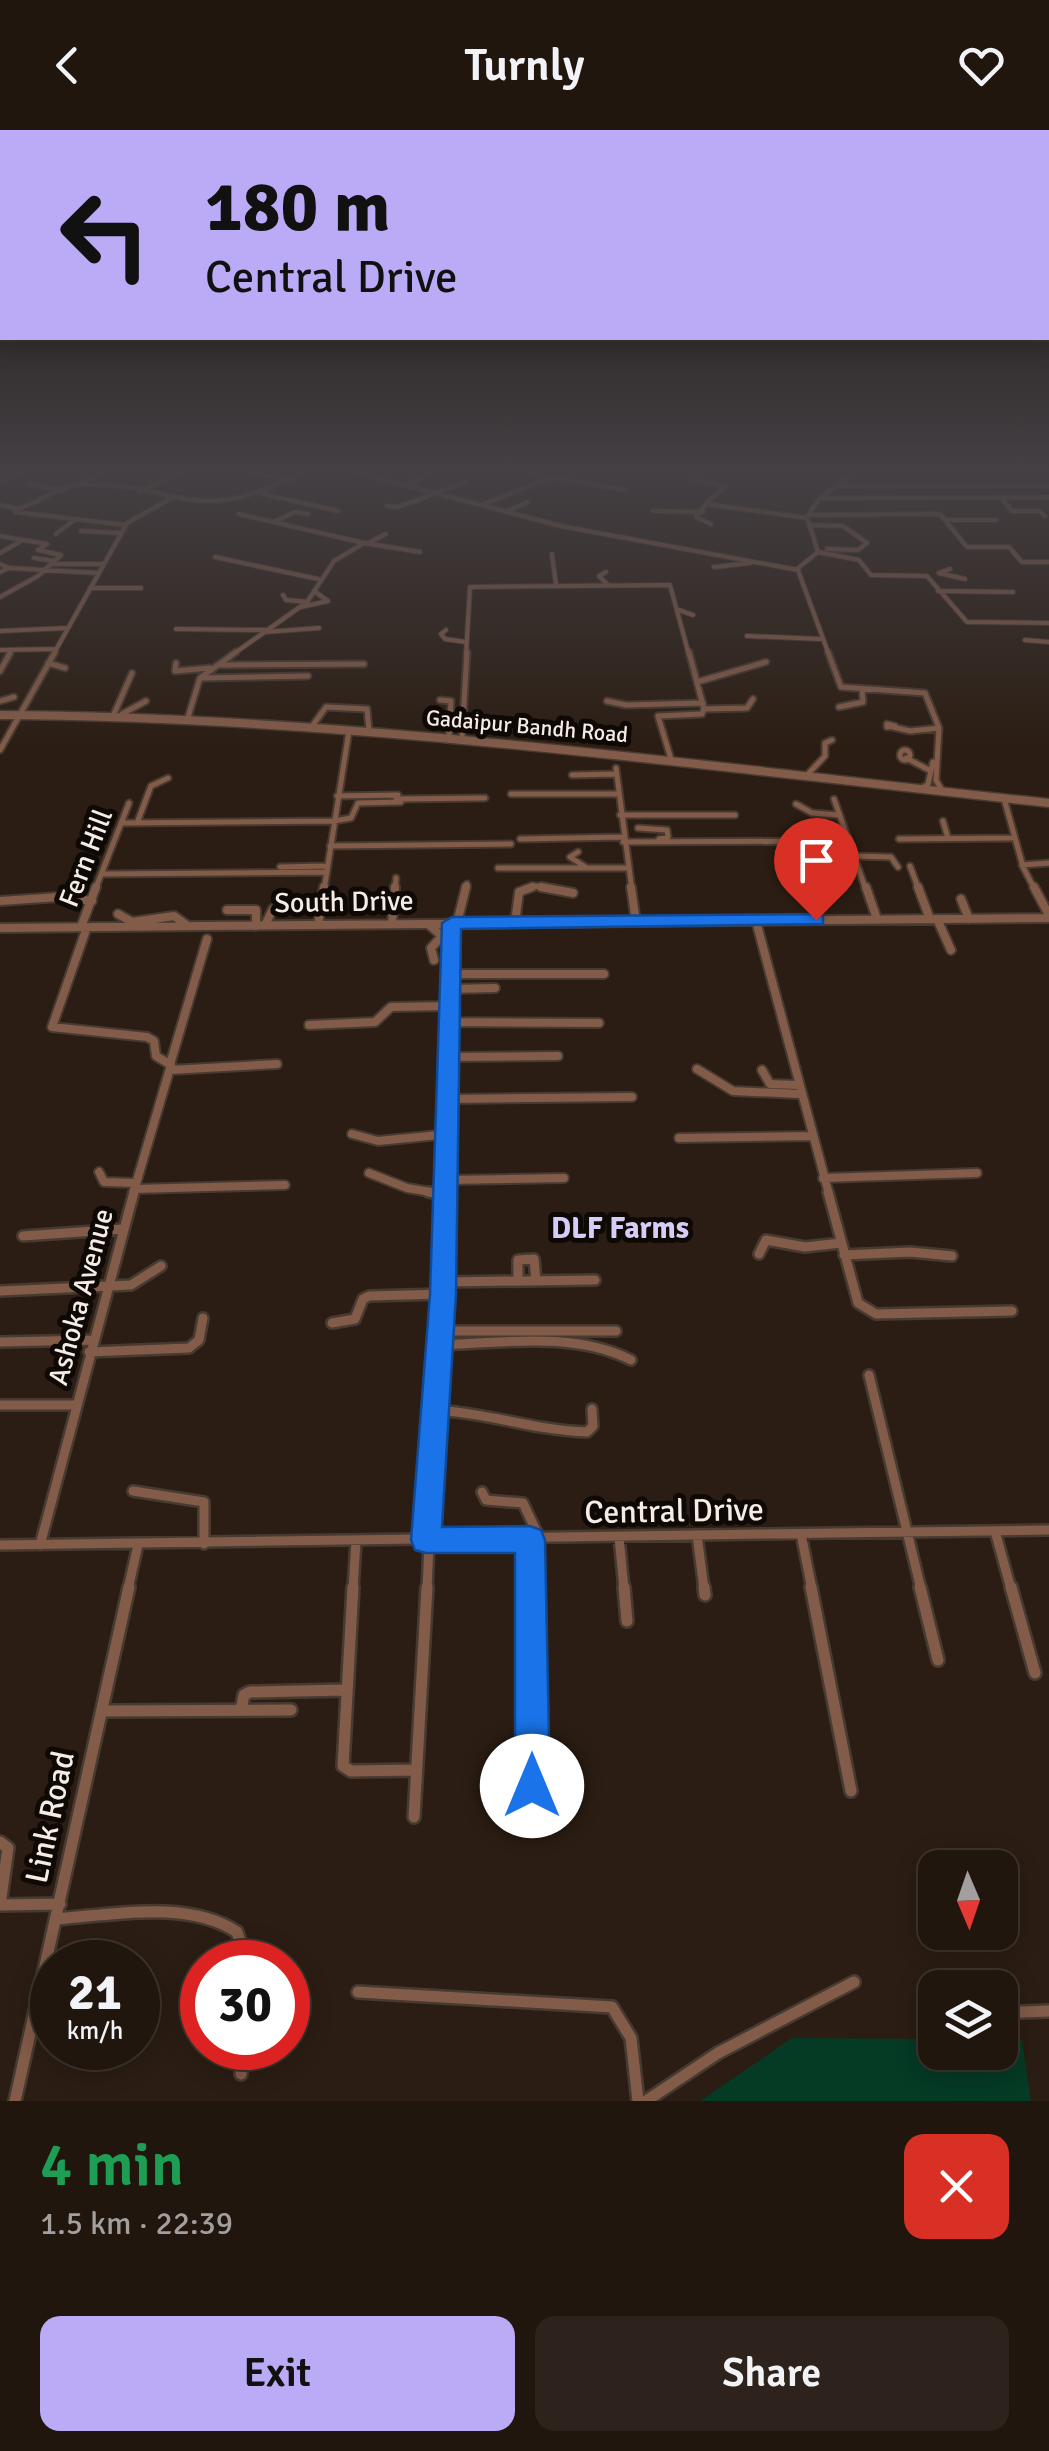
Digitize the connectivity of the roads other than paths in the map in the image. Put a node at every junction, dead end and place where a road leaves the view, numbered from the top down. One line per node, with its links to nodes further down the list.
1 (2, 565): 12 (street)
2 (49, 565): 15 (street)
3 (102, 565): 17 (street)
4 (252, 565): 20 (street)
5 (331, 565): 20 (street)
6 (553, 565): 22 (street)
7 (727, 565): 11 (street)
8 (775, 565): 13 (street)
9 (801, 565): 13 (street)
10 (863, 565): 18 (street)
11 (714, 567)
12 (8, 568): 14 (street); 15 (street)
13 (796, 569): 43 (street)
14 (0, 572)
15 (42, 572): 17 (street); 30 (street)
16 (606, 572): 21 (street)
17 (98, 573): 24 (street)
18 (925, 576): 19 (street); 27 (street)
19 (964, 578)
20 (318, 579): 26 (street)
21 (608, 585): 22 (street); 33 (street)
22 (556, 586): 45 (street)
23 (140, 588): 24 (street)
24 (89, 589): 25 (street); 36 (street)
25 (130, 590)
26 (314, 591): 31 (street); 32 (street)
27 (938, 591): 28 (street); 35 (street)
28 (1012, 592)
29 (282, 595): 31 (street)
30 (0, 597)
31 (308, 602): 32 (street)
32 (299, 607): 40 (street)
33 (679, 610): 34 (street); 60 (street)
34 (693, 615)
35 (1048, 625)
36 (68, 628): 41 (street); 47 (street)
37 (176, 628): 40 (street)
38 (319, 628): 40 (street)
39 (446, 630): 45 (street)
40 (265, 631): 54 (street)
41 (0, 634)
42 (747, 636): 43 (street)
43 (820, 638): 61 (street)
44 (1025, 640): 46 (street)
45 (466, 642): 80 (street)
46 (1049, 642)
47 (56, 648): 48 (street); 51 (street)
48 (0, 650)
49 (10, 653): 56 (street)
50 (766, 662): 60 (street)
51 (48, 663): 55 (street); 70 (street)
52 (176, 663): 54 (street)
53 (364, 664): 54 (street)
54 (217, 667): 59 (street)
55 (65, 668)
56 (0, 671)
57 (132, 673): 71 (street)
58 (266, 674): 58 (street); 59 (street)
59 (200, 678): 73 (street)
60 (697, 682): 68 (street)
61 (862, 689): 69 (street); 76 (street)
62 (14, 697): 63 (street)
63 (0, 700)
64 (146, 700): 71 (street)
65 (440, 700): 79 (street)
66 (607, 700): 68 (street)
67 (753, 700): 68 (street)
68 (703, 706): 85 (street)
69 (839, 707)
70 (20, 714): 71 (street, Gadaipur Bandh Road); 72 (street, Gadaipur Bandh Road); 82 (street)
71 (118, 714): 73 (street, Gadaipur Bandh Road)
72 (0, 715)
73 (182, 717): 74 (street, Gadaipur Bandh Road); 78 (street)
74 (313, 725): 77 (street, Gadaipur Bandh Road); 77 (street)
75 (893, 727): 76 (street)
76 (939, 728): 83 (street)
77 (369, 730): 79 (street, Gadaipur Bandh Road)
78 (350, 731): 95 (street); 99 (street)
79 (448, 736): 80 (street, Gadaipur Bandh Road)
80 (462, 738): 85 (street, Gadaipur Bandh Road)
81 (832, 740): 87 (street)
82 (0, 750)
83 (938, 754): 86 (street); 91 (street)
84 (906, 758): 86 (street)
85 (669, 759): 87 (street, Gadaipur Bandh Road)
86 (931, 771): 90 (street)
87 (808, 774): 90 (street, Gadaipur Bandh Road)
88 (572, 775): 93 (street)
89 (168, 778): 111 (street)
90 (920, 789): 91 (street, Gadaipur Bandh Road)
91 (943, 792): 102 (street, Gadaipur Bandh Road)
92 (511, 794): 93 (street)
93 (618, 794): 106 (street)
94 (435, 795): 95 (street)
95 (337, 798): 96 (street); 107 (street)
96 (485, 798)
97 (834, 799): 105 (street)
98 (400, 802): 107 (street)
99 (1006, 802): 102 (street); 114 (street)
100 (129, 804): 110 (street, Fern Hill)
101 (796, 804): 105 (street)
102 (1049, 805)
103 (263, 809): 109 (street)
104 (735, 815): 106 (street)
105 (838, 815): 118 (street)
106 (620, 816): 116 (street)
107 (334, 821): 109 (street); 120 (street)
108 (943, 821): 113 (street)
109 (260, 822): 111 (street)
110 (122, 823): 111 (street); 132 (street, Fern Hill)
111 (137, 823)
112 (638, 828): 116 (street)
113 (948, 838): 114 (street); 117 (street)
114 (1012, 838): 124 (street)
115 (520, 839): 116 (street)
116 (623, 839): 118 (street); 130 (street)
117 (900, 839)
118 (848, 842): 121 (street)
119 (510, 844): 120 (street)
120 (330, 846): 131 (street)
121 (853, 856): 127 (street); 145 (street)
122 (579, 861): 129 (street)
123 (1049, 862): 124 (street)
124 (1022, 864): 142 (street)
125 (910, 866): 144 (street)
126 (280, 867): 131 (street)
127 (898, 867)
128 (498, 868): 129 (street)
129 (588, 868): 130 (street)
130 (627, 868): 147 (street)
131 (327, 869): 132 (street); 152 (street)
132 (103, 874): 138 (street, Fern Hill)
133 (396, 878): 150 (street)
134 (467, 884): 148 (street)
135 (573, 892): 149 (street)
136 (961, 899): 143 (street)
137 (0, 900): 138 (street)
138 (92, 901): 156 (street, Fern Hill)
139 (309, 908): 155 (street)
140 (227, 910): 154 (street)
141 (118, 914): 153 (street)
142 (1049, 916): 143 (street, South Drive)
143 (970, 918): 144 (street, South Drive)
144 (934, 919): 145 (street, South Drive); 159 (street)
145 (877, 920): 146 (street, South Drive)
146 (756, 921): 147 (street, South Drive); 175 (street)
147 (636, 922): 149 (street, South Drive)
148 (455, 923): 149 (street, South Drive); 151 (street, South Drive); 161 (street)
149 (515, 923)
150 (392, 924): 151 (street, South Drive); 152 (street, South Drive)
151 (428, 924): 160 (street)
152 (318, 925): 155 (street, South Drive)
153 (188, 926): 154 (street, South Drive); 156 (street, South Drive)
154 (256, 926): 155 (street, South Drive)
155 (265, 926)
156 (84, 927): 157 (street, South Drive); 171 (street, Fern Hill)
157 (0, 928)
158 (208, 938): 171 (street, Ashoka Avenue)
159 (951, 950)
160 (434, 960)
161 (450, 974): 162 (street); 164 (street)
162 (604, 974)
163 (494, 988): 164 (street)
164 (450, 989): 165 (street)
165 (450, 1006): 166 (street); 168 (street)
166 (450, 1022): 167 (street); 170 (street)
167 (599, 1023)
168 (309, 1025)
169 (558, 1056): 170 (street)
170 (450, 1057): 177 (street)
171 (171, 1064): 172 (street); 188 (street, Ashoka Avenue)
172 (277, 1064)
173 (696, 1069): 175 (street)
174 (762, 1070): 175 (street)
175 (799, 1089): 180 (street)
176 (632, 1097): 177 (street)
177 (449, 1098): 179 (street)
178 (352, 1134): 179 (street)
179 (449, 1134): 186 (street)
180 (811, 1136): 181 (street); 187 (street)
181 (680, 1138)
182 (99, 1172): 188 (street)
183 (370, 1173): 190 (street)
184 (978, 1173): 187 (street)
185 (564, 1178): 186 (street)
186 (447, 1180): 190 (street)
187 (824, 1183): 193 (street)
188 (135, 1186): 189 (street); 191 (street, Ashoka Avenue)
189 (286, 1186)
190 (446, 1195): 201 (street)
191 (123, 1229): 192 (street); 202 (street, Ashoka Avenue)
192 (24, 1236)
193 (840, 1243): 194 (street); 195 (street)
194 (760, 1254)
195 (844, 1254): 196 (street); 205 (street)
196 (952, 1256)
197 (160, 1266): 202 (street)
198 (595, 1280): 200 (street)
199 (518, 1281): 200 (street); 200 (street); 201 (street)
200 (536, 1281)
201 (443, 1282): 204 (street)
202 (106, 1289): 203 (street); 210 (street, Ashoka Avenue)
203 (0, 1291)
204 (443, 1294): 207 (street); 208 (street)
205 (1012, 1311)
206 (203, 1318): 213 (street)
207 (332, 1324)
208 (441, 1331): 209 (street); 212 (street)
209 (616, 1331)
210 (92, 1340): 211 (street); 213 (street, Ashoka Avenue)
211 (0, 1342)
212 (440, 1345): 214 (street); 219 (street)
213 (89, 1352): 216 (street, Ashoka Avenue)
214 (631, 1360)
215 (869, 1374): 224 (street)
216 (75, 1404): 217 (street); 233 (street, Ashoka Avenue)
217 (0, 1405)
218 (592, 1409): 219 (street)
219 (436, 1410): 229 (street)
220 (133, 1491): 232 (street)
221 (482, 1492): 228 (street)
222 (1049, 1530): 223 (street, Central Drive)
223 (995, 1531): 224 (street, Central Drive); 238 (street)
224 (907, 1532): 225 (street, Central Drive); 237 (street)
225 (801, 1534): 227 (street, Central Drive); 245 (street)
226 (620, 1536): 227 (street, Central Drive); 228 (street, Central Drive); 236 (street)
227 (697, 1536): 235 (street)
228 (535, 1539): 229 (street, Central Drive); 244 (street)
229 (426, 1540): 230 (street, Central Drive); 243 (street)
230 (356, 1541): 232 (street, Central Drive); 239 (street)
231 (138, 1544): 232 (street, Central Drive); 233 (street, Central Drive); 242 (street, Link Road)
232 (204, 1544)
233 (40, 1545): 234 (street, Central Drive)
234 (0, 1546)
235 (705, 1595)
236 (627, 1621)
237 (938, 1660)
238 (1034, 1672)
239 (345, 1690): 240 (street); 243 (street)
240 (241, 1710): 241 (street); 242 (street)
241 (291, 1710)
242 (102, 1711): 249 (street, Link Road)
243 (416, 1770): 246 (street)
244 (532, 1786)
245 (851, 1791)
246 (414, 1817)
247 (0, 1842): 248 (street)
248 (0, 1904): 249 (street)
249 (60, 1904): 250 (street, Link Road)
250 (56, 1918): 251 (street); 258 (street, Link Road)
251 (241, 1940)
252 (854, 1982): 260 (street)
253 (358, 1992): 259 (street)
254 (1049, 2011): 255 (street)
255 (1018, 2012)
256 (240, 2070): 257 (street)
257 (240, 2074)
258 (15, 2101)
259 (638, 2101)
260 (646, 2101)

